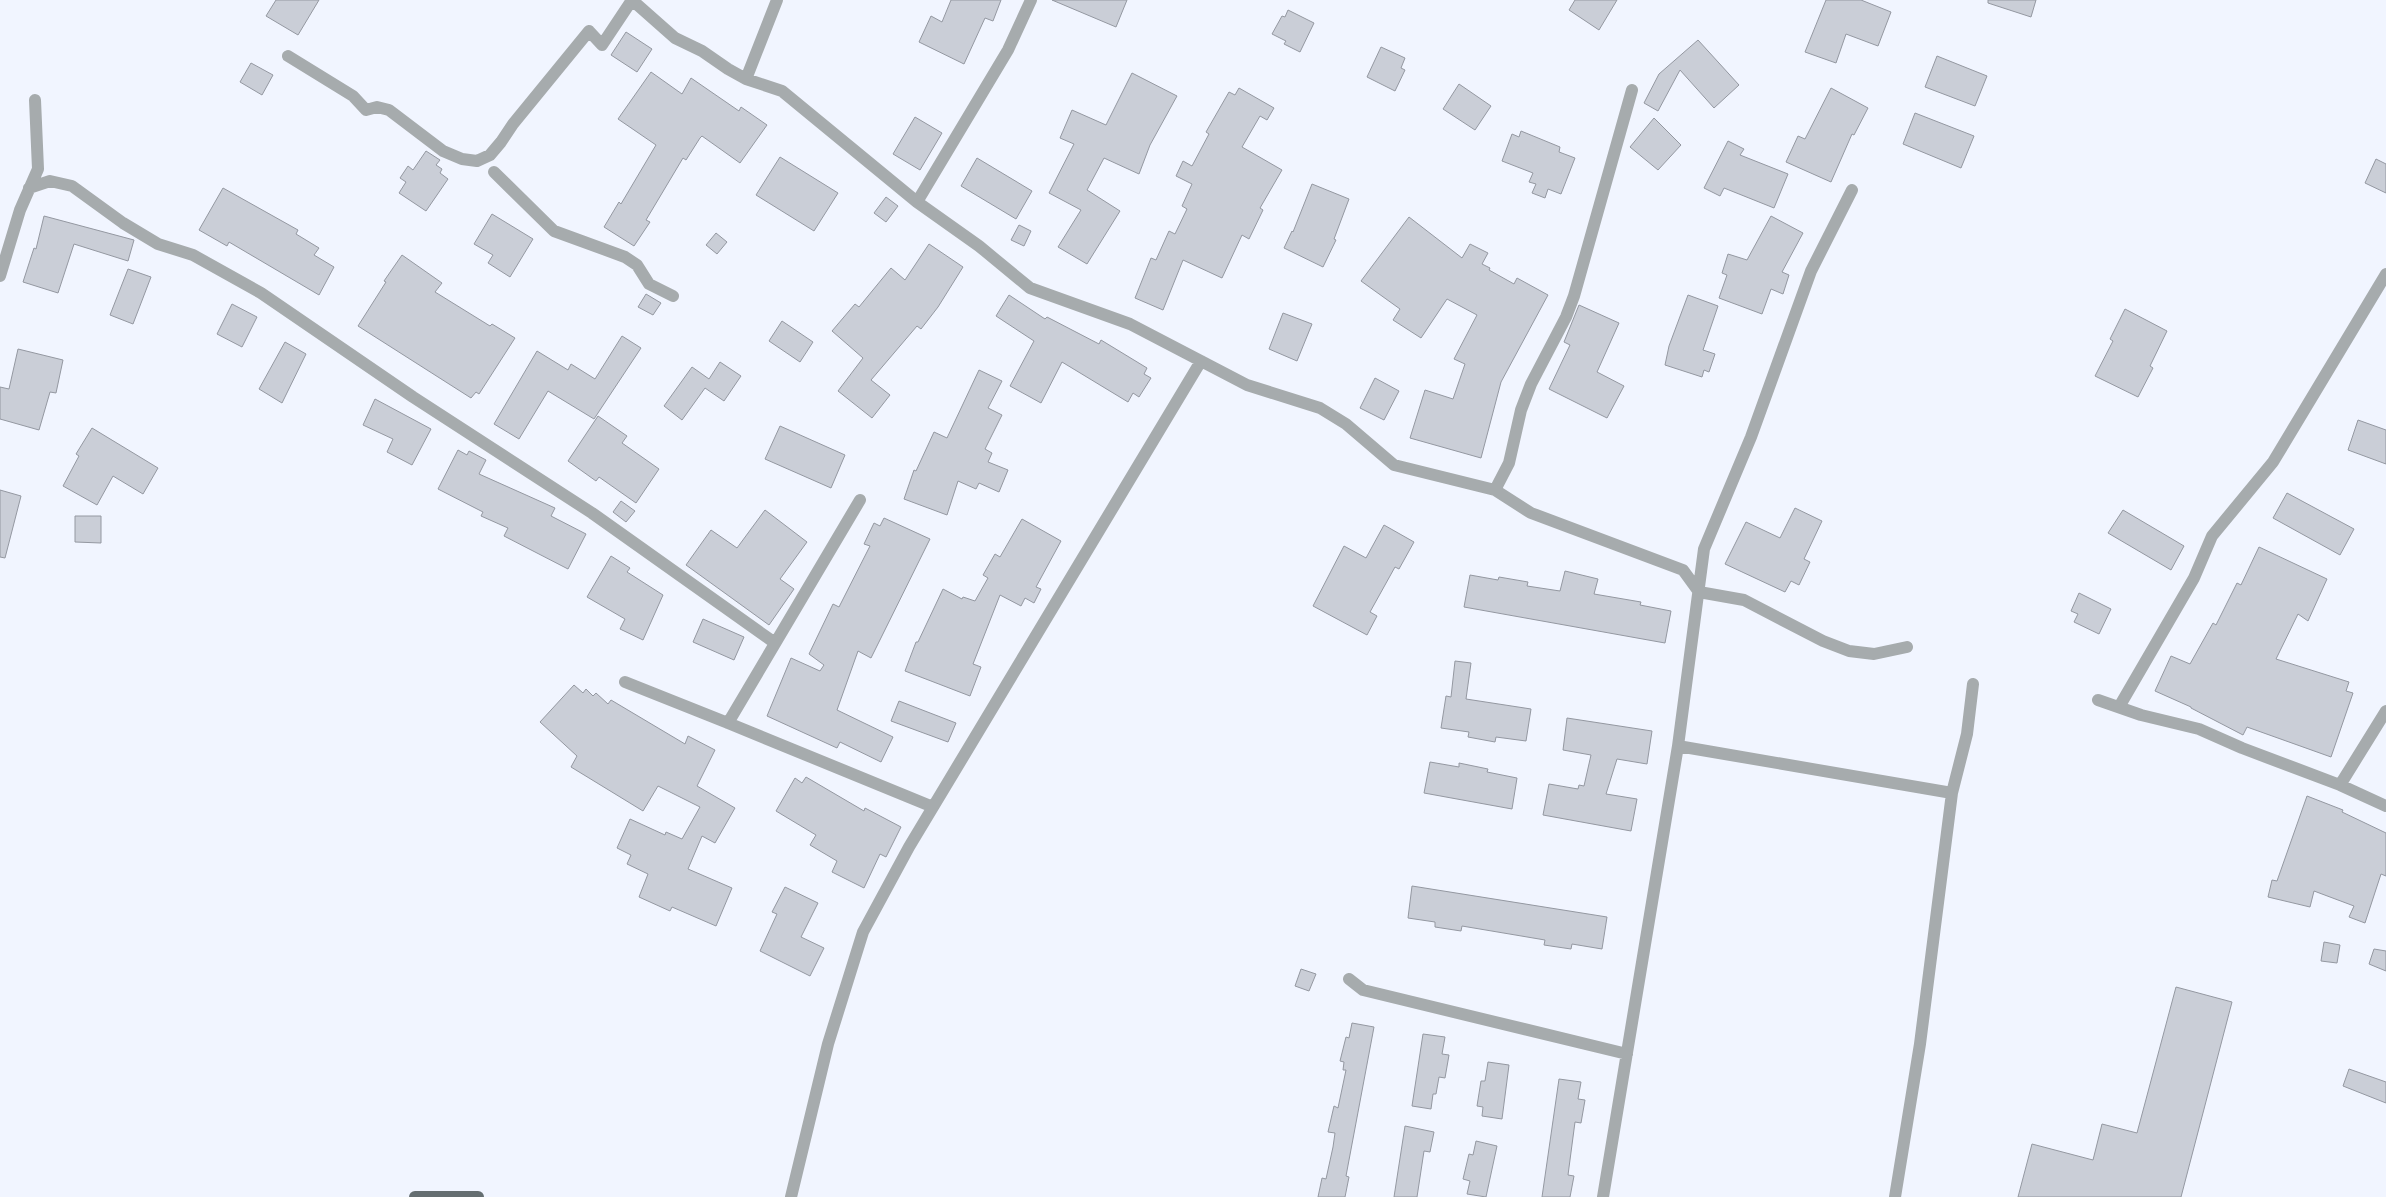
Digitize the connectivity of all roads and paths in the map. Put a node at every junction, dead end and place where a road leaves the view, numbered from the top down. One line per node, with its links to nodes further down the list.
1 (632, 0): 5 (street); 8 (street)
2 (778, 0): 5 (street)
3 (1031, 0): 13 (street)
4 (288, 56): 9 (street)
5 (746, 79): 13 (street)
6 (1632, 90): 18 (street)
7 (35, 100): 11 (street)
8 (490, 155): 9 (street); 10 (street)
9 (476, 161): 10 (street)
10 (494, 172): 16 (street)
11 (29, 188): 15 (street); 21 (street)
12 (1852, 190): 20 (street)
13 (917, 202): 17 (street)
14 (2386, 274): 26 (street)
15 (0, 276)
16 (674, 296)
17 (1201, 361): 18 (street); 33 (street)
18 (1495, 490): 20 (street)
19 (860, 500): 21 (street)
20 (1699, 592): 22 (street); 29 (street)
21 (775, 643): 28 (street)
22 (1908, 647)
23 (626, 682): 28 (street)
24 (1973, 684): 31 (street)
25 (2098, 700): 26 (street)
26 (2120, 708): 30 (street)
27 (2386, 711): 30 (street)
28 (728, 723): 33 (street)
29 (1678, 746): 31 (street); 35 (street)
30 (2340, 784): 32 (street)
31 (1952, 793): 40 (street)
32 (2386, 806)
33 (933, 807): 38 (street)
34 (1349, 979): 35 (street)
35 (1627, 1054): 39 (street)
36 (415, 1197): 37 (main road)
37 (478, 1197)
38 (791, 1197)
39 (1603, 1197)
40 (1894, 1197)

